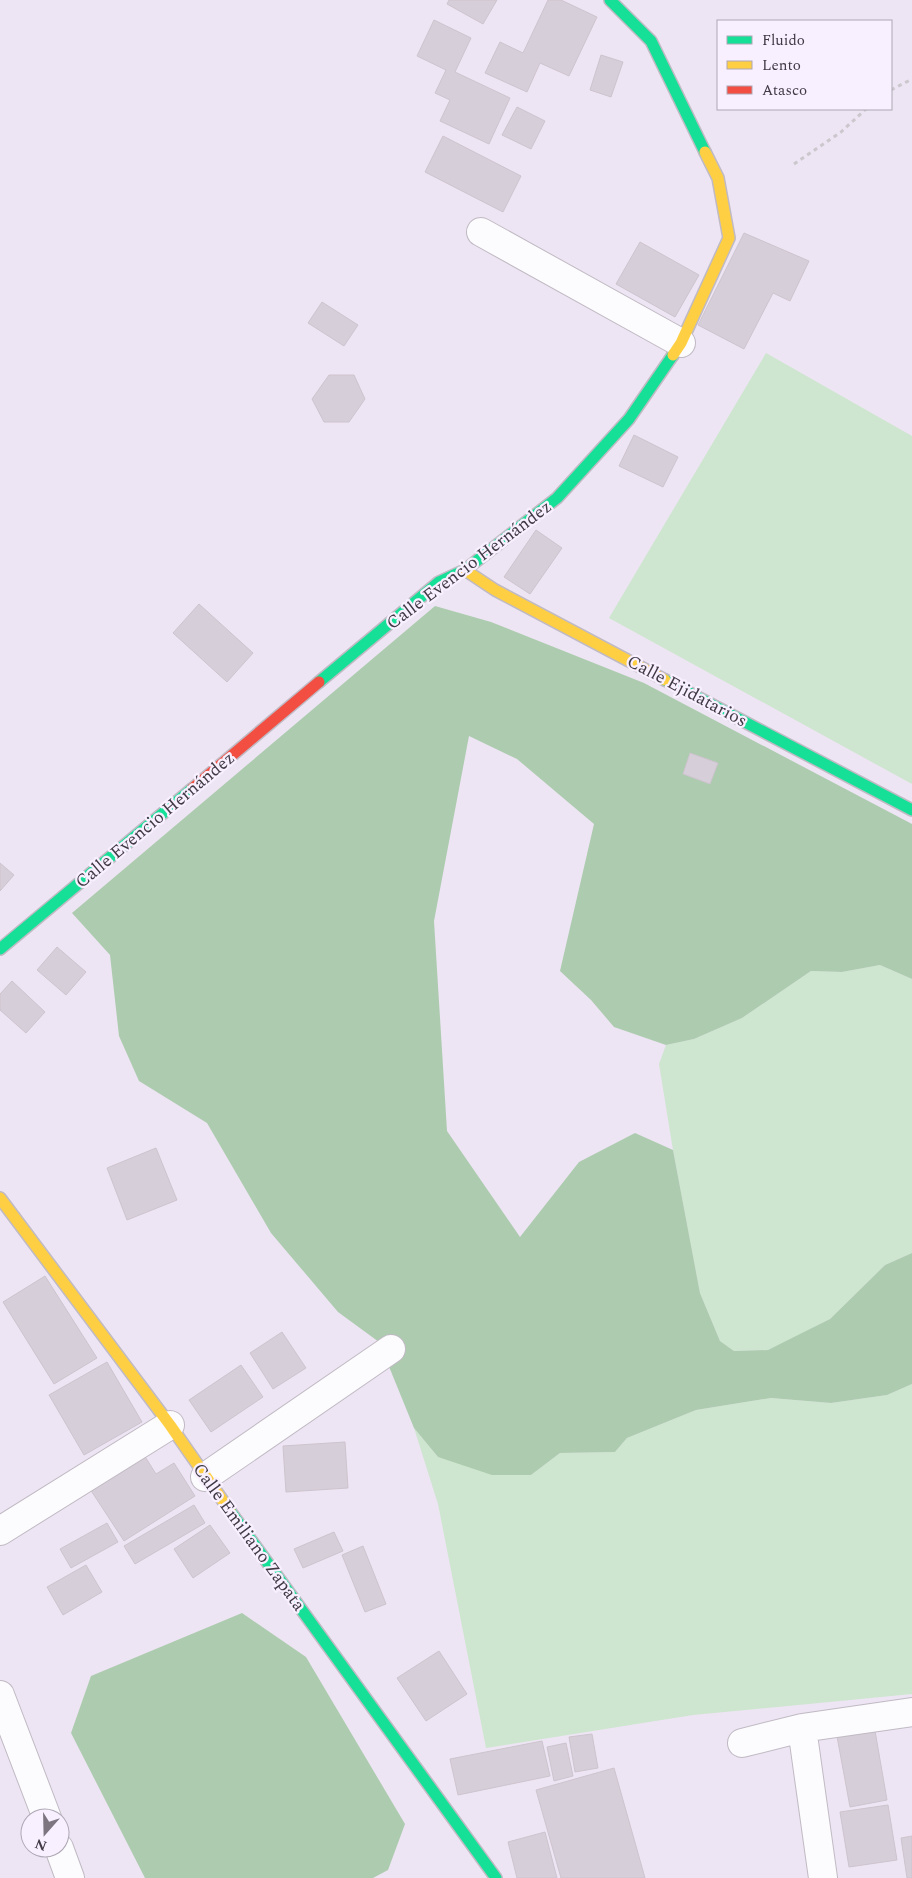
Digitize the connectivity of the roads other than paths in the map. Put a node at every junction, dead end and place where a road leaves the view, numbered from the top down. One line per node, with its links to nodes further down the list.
1 (610, 0): 3 (street, Calle Evencio Hernández)
2 (481, 232): 3 (street)
3 (681, 343): 4 (street, Calle Evencio Hernández)
4 (465, 570): 5 (street, Calle Ejidatarios); 6 (street, Calle Evencio Hernández)
5 (912, 810)
6 (0, 949)
7 (0, 1198): 9 (street, Calle Emiliano Zapata)
8 (391, 1349): 10 (street)
9 (170, 1426): 10 (street, Calle Emiliano Zapata); 11 (street)
10 (205, 1477): 19 (street, Calle Emiliano Zapata)
11 (0, 1532)
12 (0, 1695): 16 (street)
13 (912, 1712): 14 (street)
14 (802, 1728): 15 (street); 20 (street)
15 (742, 1743)
16 (43, 1808)
17 (63, 1858): 18 (street)
18 (70, 1878)
19 (496, 1878)
20 (823, 1878)

